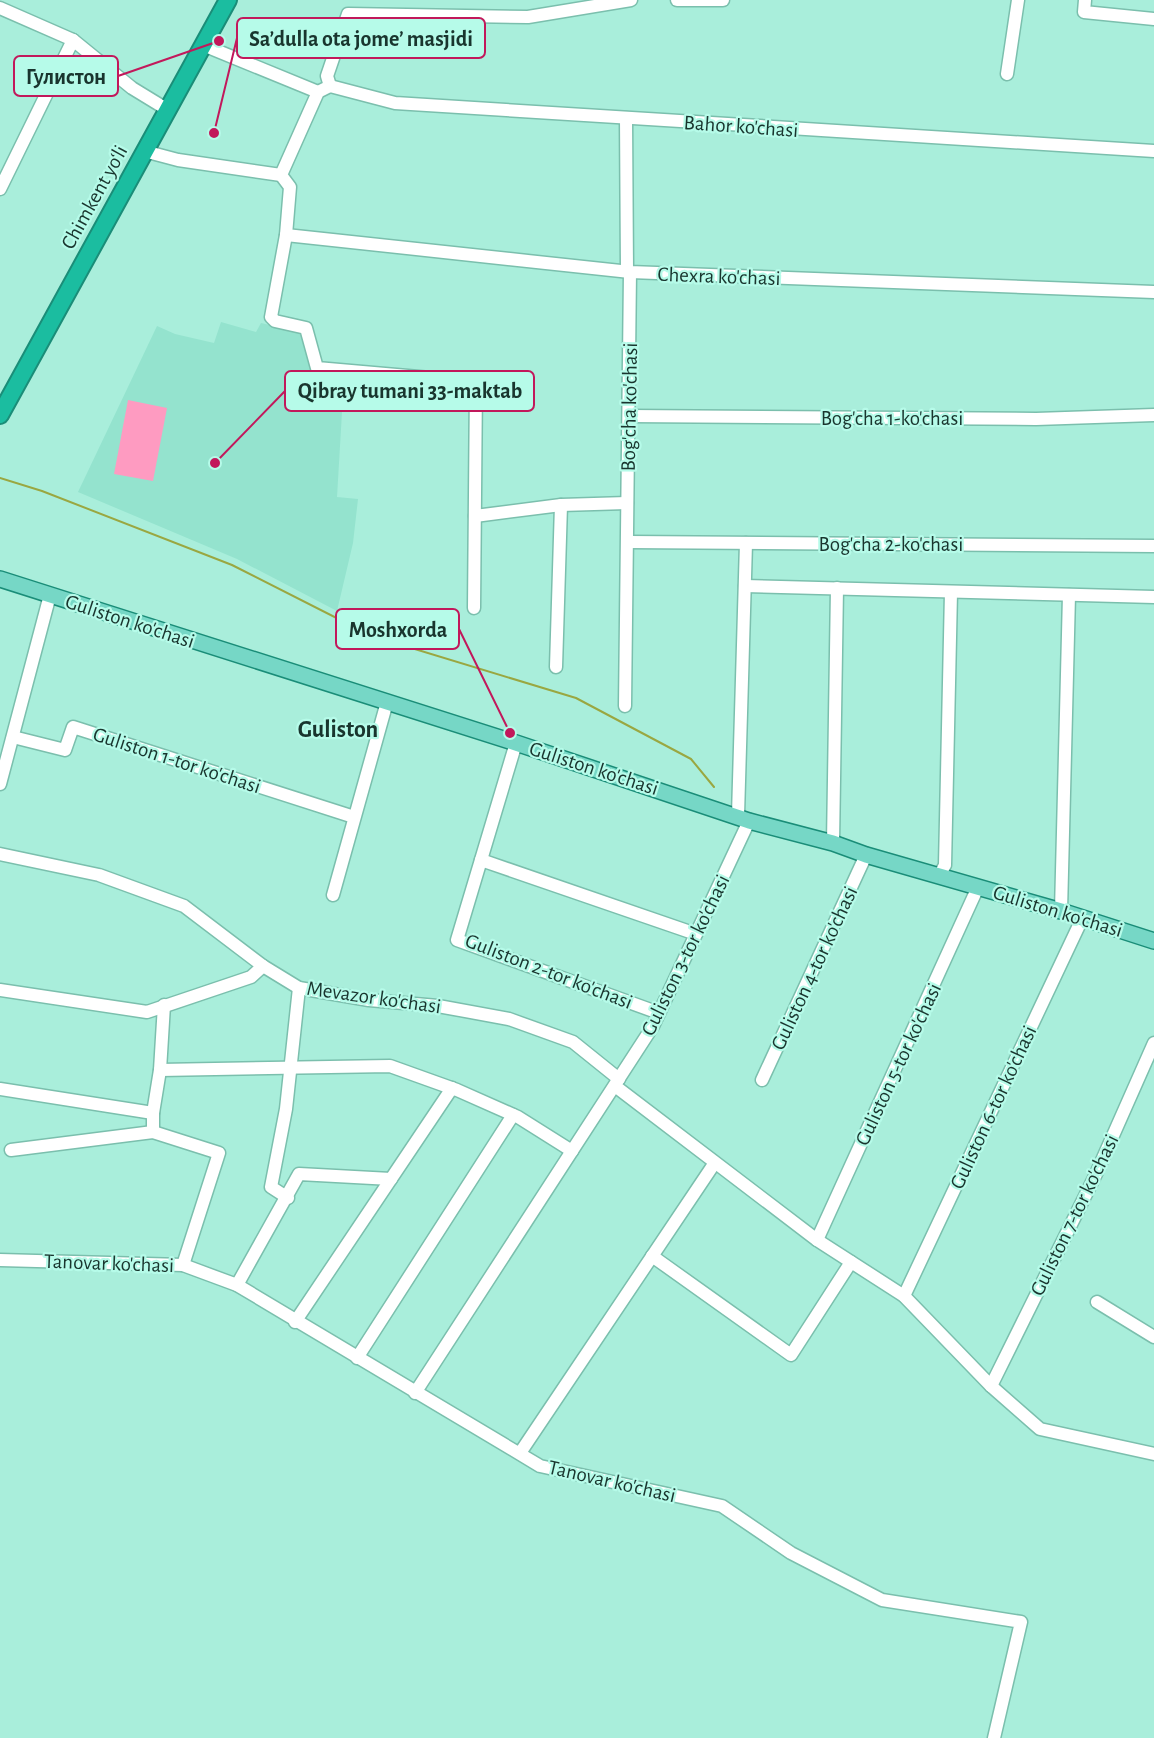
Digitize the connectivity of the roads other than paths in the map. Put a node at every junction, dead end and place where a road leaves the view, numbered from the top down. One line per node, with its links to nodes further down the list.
1 (228, 0): 12 (highway, Chimkent yo‘li)
2 (631, 0): 8 (street)
3 (677, 0): 7 (street)
4 (723, 0): 7 (street)
5 (1018, 0): 13 (street)
6 (1085, 0): 10 (street)
7 (709, 1)
8 (595, 3): 14 (street)
9 (0, 8): 11 (street)
10 (1154, 19)
11 (73, 40): 16 (street); 21 (street)
12 (203, 45): 15 (street); 16 (highway, Chimkent yo‘li)
13 (1006, 74)
14 (330, 86): 15 (street); 17 (street, Bahor ko'chasi)
15 (318, 92): 20 (street)
16 (168, 110): 19 (highway, Chimkent yo‘li)
17 (626, 118): 18 (street, Bahor ko'chasi); 23 (street, Bog'cha ko'chasi)
18 (1154, 151)
19 (144, 152): 20 (street); 25 (highway, Chimkent yo‘li)
20 (281, 175): 22 (street)
21 (1, 183)
22 (285, 235): 23 (street, Chexra ko'chasi); 30 (street)
23 (629, 272): 24 (street, Chexra ko'chasi); 26 (street, Bog'cha ko'chasi)
24 (1154, 292)
25 (0, 415)
26 (629, 416): 27 (street, Bog'cha 1-ko'chasi); 28 (street, Bog'cha ko'chasi)
27 (1154, 416)
28 (627, 503): 29 (street); 31 (street, Bog'cha ko'chasi)
29 (561, 505): 30 (street); 42 (street)
30 (475, 516): 41 (street)
31 (629, 542): 32 (street, Bog'cha 2-ko'chasi); 44 (street, Bog'cha ko'chasi)
32 (746, 543): 33 (street, Bog'cha 2-ko'chasi); 35 (street)
33 (1154, 546)
34 (0, 579): 38 (main road, Guliston ko'chasi)
35 (745, 586): 36 (street); 49 (street)
36 (837, 588): 37 (street); 50 (street)
37 (951, 592): 39 (street); 54 (street)
38 (50, 595): 43 (main road, Guliston ko'chasi); 45 (street)
39 (1069, 595): 40 (street); 57 (street)
40 (1154, 597)
41 (474, 608)
42 (556, 667)
43 (387, 702): 46 (main road, Guliston ko'chasi); 48 (street)
44 (625, 706)
45 (13, 738): 47 (street); 48 (street, Guliston 1-tor ko'chasi)
46 (516, 743): 49 (main road, Guliston ko'chasi); 53 (street, Guliston 2-tor ko'chasi)
47 (0, 784)
48 (354, 817): 56 (street)
49 (744, 818): 50 (main road, Guliston ko'chasi); 59 (street, Guliston 3-tor ko'chasi)
50 (833, 843): 52 (main road, Guliston ko'chasi)
51 (0, 854): 61 (street, Mevazor ko'chasi)
52 (866, 855): 54 (main road, Guliston ko'chasi); 69 (street, Guliston 4-tor ko'chasi)
53 (481, 860): 59 (street); 65 (street, Guliston 2-tor ko'chasi)
54 (939, 876): 55 (main road, Guliston ko'chasi)
55 (978, 887): 57 (main road, Guliston ko'chasi); 81 (street, Guliston 5-tor ko'chasi)
56 (333, 895)
57 (1061, 911): 58 (main road, Guliston ko'chasi)
58 (1082, 919): 60 (main road, Guliston ko'chasi); 87 (street, Guliston 6-tor ko'chasi)
59 (696, 934): 65 (street, Guliston 3-tor ko'chasi)
60 (1154, 941)
61 (263, 966): 62 (street, Mevazor ko'chasi); 64 (street)
62 (299, 988): 67 (street); 70 (street, Mevazor ko'chasi)
63 (0, 990): 64 (street)
64 (164, 1005): 68 (street)
65 (659, 1013): 70 (street, Guliston 3-tor ko'chasi)
66 (1154, 1043): 92 (street, Guliston 7-tor ko'chasi)
67 (290, 1067): 68 (street); 71 (street); 80 (street)
68 (160, 1070): 73 (street)
69 (762, 1080)
70 (617, 1082): 77 (street, Guliston 3-tor ko'chasi); 78 (street, Mevazor ko'chasi)
71 (452, 1088): 74 (street); 79 (street)
72 (0, 1089): 73 (street)
73 (153, 1113): 75 (street)
74 (513, 1115): 77 (street); 91 (street)
75 (153, 1132): 76 (street); 85 (street)
76 (11, 1150)
77 (572, 1151): 93 (street, Guliston 3-tor ko'chasi)
78 (714, 1164): 81 (street, Mevazor ko'chasi); 82 (street)
79 (391, 1179): 80 (street); 89 (street)
80 (288, 1198): 86 (street)
81 (817, 1240): 84 (street, Mevazor ko'chasi)
82 (652, 1256): 84 (street); 94 (street)
83 (0, 1260): 85 (street, Tanovar ko'chasi)
84 (851, 1262): 87 (street, Mevazor ko'chasi)
85 (183, 1264): 86 (street, Tanovar ko'chasi)
86 (237, 1285): 89 (street, Tanovar ko'chasi)
87 (904, 1296): 92 (street, Mevazor ko'chasi)
88 (1097, 1302): 90 (street)
89 (295, 1322): 91 (street, Tanovar ko'chasi)
90 (1154, 1337)
91 (357, 1358): 93 (street, Tanovar ko'chasi)
92 (991, 1386): 95 (street, Mevazor ko'chasi)
93 (415, 1393): 94 (street, Tanovar ko'chasi)
94 (520, 1453): 96 (street, Tanovar ko'chasi)
95 (1154, 1454)
96 (994, 1738)

